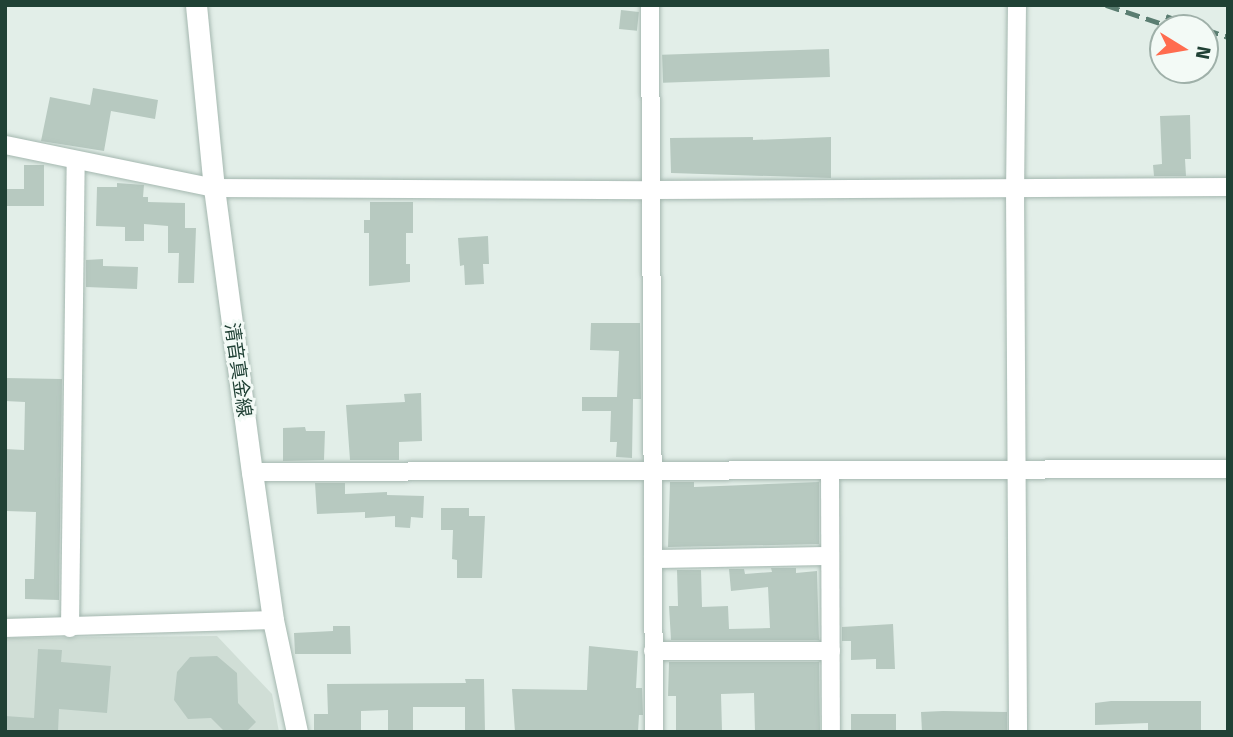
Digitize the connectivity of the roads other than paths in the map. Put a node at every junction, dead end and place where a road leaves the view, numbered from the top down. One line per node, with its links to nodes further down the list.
1 (196, 5): 7 (main road, 清音真金線)
2 (650, 5): 9 (street)
3 (1017, 5): 8 (street)
4 (5, 145): 5 (street)
5 (75, 160): 7 (street); 19 (street)
6 (1228, 187): 8 (street)
7 (214, 188): 9 (street); 13 (main road, 清音真金線)
8 (1015, 188): 9 (street); 12 (street)
9 (651, 190): 14 (street)
10 (1228, 469): 12 (street)
11 (830, 470): 12 (street); 14 (street); 15 (street)
12 (1017, 470): 25 (street)
13 (252, 472): 14 (street); 17 (main road, 清音真金線)
14 (652, 472): 16 (street)
15 (831, 556): 16 (street); 21 (street)
16 (653, 559): 20 (street)
17 (273, 621): 19 (street); 22 (main road, 清音真金線)
18 (5, 628): 19 (street)
19 (70, 628)
20 (653, 651): 21 (street); 23 (street)
21 (831, 651): 24 (street)
22 (297, 732)
23 (654, 732)
24 (831, 732)
25 (1018, 732)

